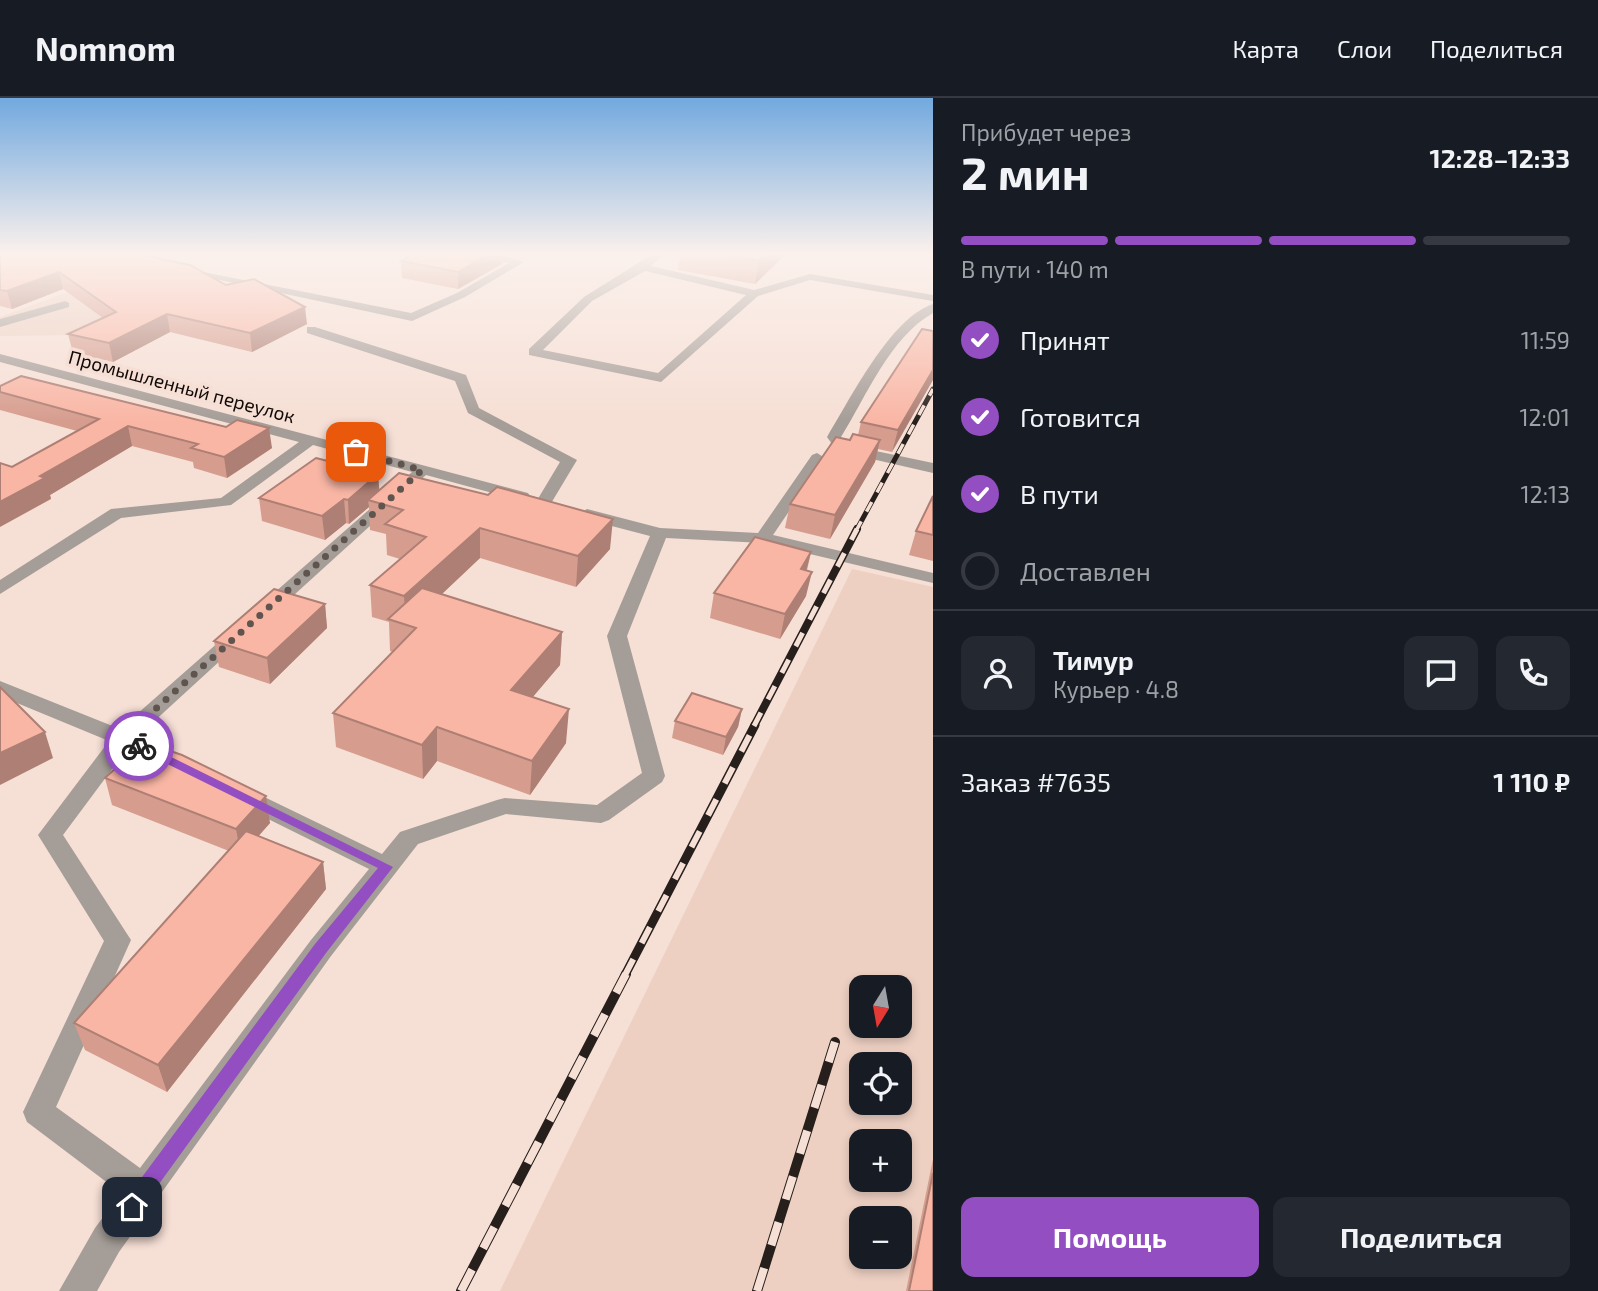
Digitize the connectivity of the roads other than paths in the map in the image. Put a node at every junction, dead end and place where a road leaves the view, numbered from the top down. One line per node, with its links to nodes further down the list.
1 (45, 311): 7 (street)
2 (384, 311): 3 (street)
3 (426, 311)
4 (576, 311): 5 (street)
5 (736, 311)
6 (923, 311): 12 (street)
7 (0, 323)
8 (311, 330): 14 (street)
9 (0, 358): 10 (street, Промышленный переулок)
10 (311, 440): 13 (street, Промышленный переулок); 18 (street)
11 (817, 458): 16 (street)
12 (933, 468)
13 (422, 470): 14 (street, Промышленный переулок); 20 (street)
14 (557, 505): 15 (street, Промышленный переулок)
15 (660, 533): 16 (street, Промышленный переулок); 23 (street)
16 (763, 538): 17 (street, Промышленный переулок)
17 (933, 578)
18 (0, 588)
19 (0, 688): 20 (street)
20 (123, 738): 21 (street); 24 (street)
21 (186, 769)
22 (223, 787): 23 (street)
23 (387, 867): 24 (street)
24 (144, 1190): 25 (street)
25 (77, 1291)

